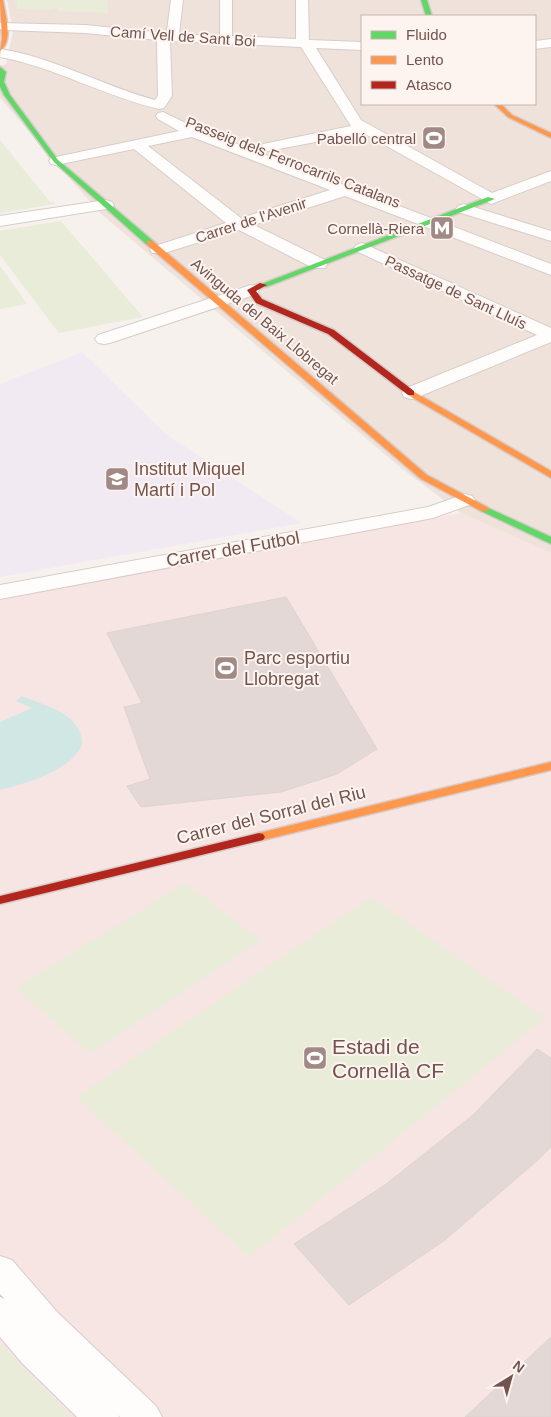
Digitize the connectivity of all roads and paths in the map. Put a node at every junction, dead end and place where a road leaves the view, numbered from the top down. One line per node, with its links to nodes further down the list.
1 (0, 0): 12 (main road)
2 (177, 0): 7 (street)
3 (226, 0): 8 (street)
4 (302, 0): 10 (street)
5 (424, 0): 6 (main road)
6 (429, 15)
7 (168, 36): 8 (street, Camí Vell de Sant Boi); 12 (street, Camí Vell de Sant Boi); 16 (street)
8 (226, 40): 10 (street, Camí Vell de Sant Boi)
9 (551, 43): 11 (street)
10 (306, 44): 13 (street, Camí Vell de Sant Boi); 17 (street)
11 (536, 45)
12 (1, 46): 16 (street, Passeig dels Ferrocarrils Catalans)
13 (361, 46)
14 (0, 75): 22 (main road, Avinguda del Baix Llobregat)
15 (498, 105): 19 (main road)
16 (168, 110): 18 (street, Passeig dels Ferrocarrils Catalans); 21 (street, Passeig dels Ferrocarrils Catalans); 28 (street, Passeig dels Ferrocarrils Catalans)
17 (364, 128): 21 (street); 25 (street)
18 (193, 132): 20 (street); 24 (street, Passeig dels Ferrocarrils Catalans)
19 (551, 136)
20 (137, 144): 22 (street); 30 (street)
21 (268, 148): 28 (street, Passeig dels Ferrocarrils Catalans)
22 (56, 162): 26 (main road, Avinguda del Baix Llobregat)
23 (547, 181): 25 (street)
24 (344, 190): 28 (street, Passeig dels Ferrocarrils Catalans); 30 (street, Carrer de l'Avenir)
25 (491, 199): 27 (main road)
26 (106, 205): 29 (street); 33 (main road, Avinguda del Baix Llobregat)
27 (464, 209): 28 (main road); 31 (street)
28 (438, 219): 32 (main road); 34 (street, Passeig dels Ferrocarrils Catalans); 36 (street, Passeig dels Ferrocarrils Catalans)
29 (0, 222)
30 (239, 224): 33 (street, Carrer de l'Avenir); 35 (street)
31 (551, 236)
32 (362, 248): 35 (main road); 40 (street, Passatge de Sant Lluís)
33 (158, 250): 38 (main road, Avinguda del Baix Llobregat)
34 (551, 261)
35 (319, 264): 37 (main road)
36 (551, 270)
37 (255, 296): 38 (street); 39 (street); 42 (main road)
38 (217, 300): 39 (main road, Avinguda del Baix Llobregat); 41 (street)
39 (234, 315): 44 (main road, Avinguda del Baix Llobregat)
40 (551, 336): 42 (street)
41 (104, 339)
42 (411, 393): 43 (main road)
43 (551, 475)
44 (465, 500): 45 (main road, Avinguda del Baix Llobregat); 46 (street, Carrer del Futbol)
45 (551, 541)
46 (0, 592)
47 (551, 766): 48 (main road, Carrer del Sorral del Riu)
48 (0, 900)
49 (0, 1270): 52 (street)
50 (0, 1312): 51 (street)
51 (101, 1417)
52 (144, 1417)

